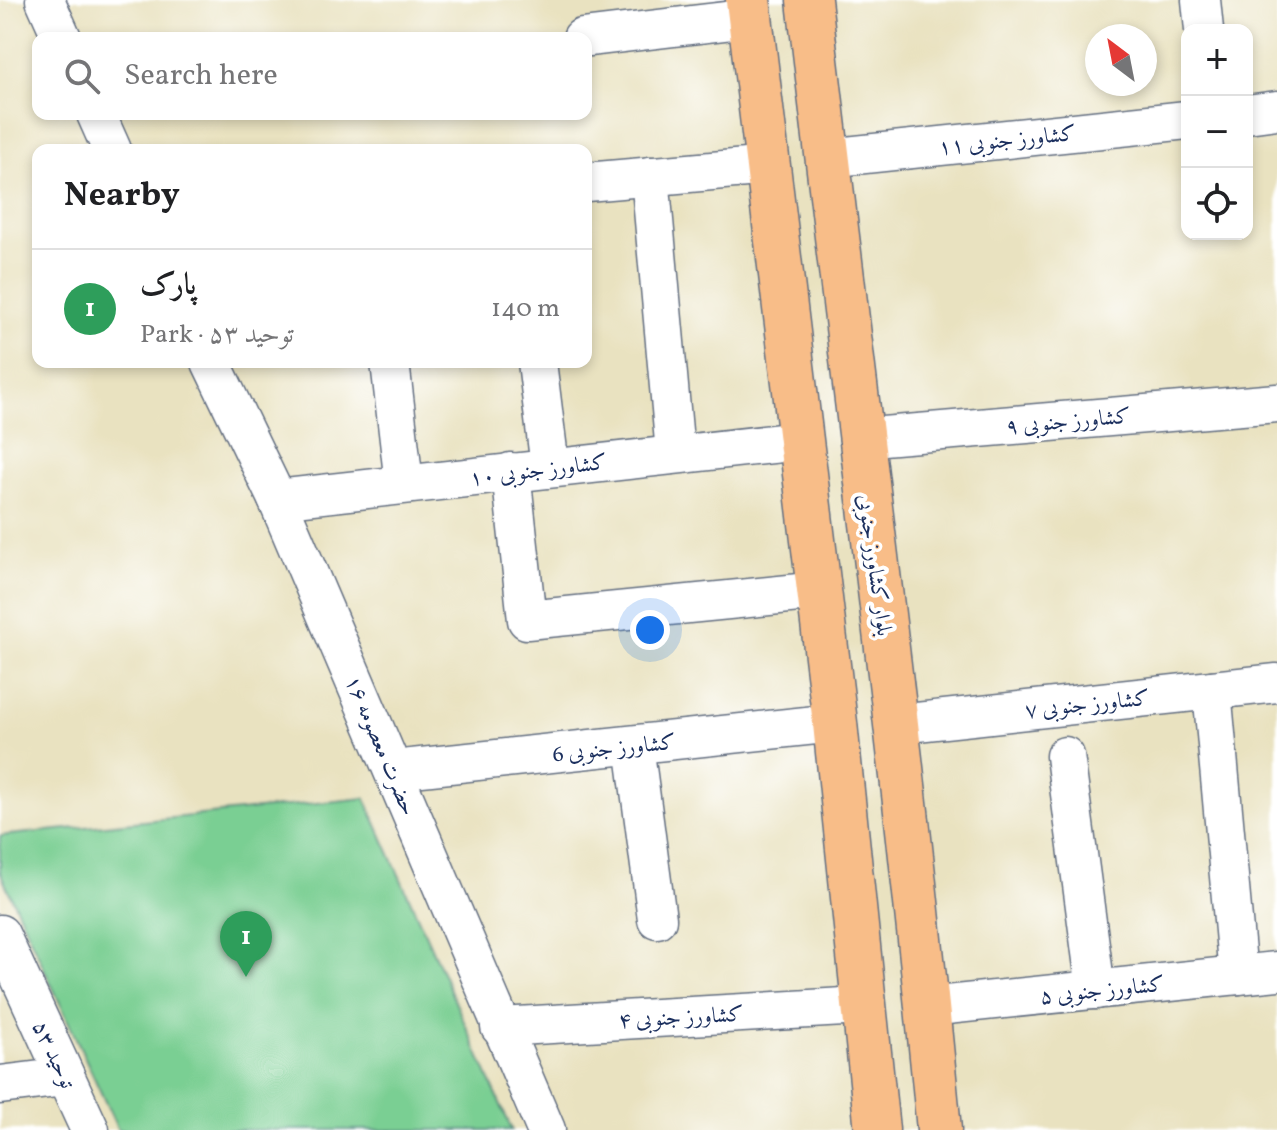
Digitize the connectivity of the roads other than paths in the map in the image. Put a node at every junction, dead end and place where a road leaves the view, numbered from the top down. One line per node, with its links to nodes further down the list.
1 (45, 0): 6 (street)
2 (809, 0): 13 (main road, بلوار کشاورز جنوبی)
3 (1201, 0): 5 (street)
4 (749, 9): 7 (street); 14 (main road)
5 (1203, 24)
6 (59, 32)
7 (592, 36)
8 (1277, 110): 9 (street)
9 (1253, 113)
10 (99, 120): 12 (street)
11 (1181, 121): 13 (street, کشاورز جنوبی ۱۱)
12 (109, 144)
13 (827, 158): 21 (main road, بلوار کشاورز جنوبی)
14 (769, 166): 15 (street); 22 (main road)
15 (650, 176): 16 (street); 23 (street)
16 (592, 181)
17 (214, 368): 27 (street, حضرت معصومه ۱۶)
18 (391, 368): 26 (street)
19 (538, 368): 24 (street)
20 (1277, 403): 21 (street, کشاورز جنوبی ۹)
21 (859, 438): 32 (main road, بلوار کشاورز جنوبی)
22 (800, 441): 23 (street, کشاورز جنوبی ۱۰); 28 (main road)
23 (675, 453): 24 (street, کشاورز جنوبی ۱۰)
24 (550, 467): 25 (street, کشاورز جنوبی ۱۰)
25 (511, 472): 26 (street, کشاورز جنوبی ۱۰); 28 (street)
26 (404, 484): 27 (street, کشاورز جنوبی ۱۰)
27 (277, 499): 35 (street, حضرت معصومه ۱۶)
28 (819, 591): 31 (main road)
29 (1277, 683): 30 (street, کشاورز جنوبی ۷)
30 (1212, 690): 32 (street, کشاورز جنوبی ۷); 39 (street)
31 (835, 723): 33 (street, کشاورز جنوبی 6); 41 (main road)
32 (898, 724): 42 (main road, بلوار کشاورز جنوبی)
33 (634, 745): 35 (street, کشاورز جنوبی 6); 36 (street)
34 (1065, 756): 40 (street)
35 (393, 770): 43 (street, حضرت معصومه ۱۶)
36 (657, 919)
37 (0, 934): 44 (street, توحید ۵۳)
38 (1277, 971): 39 (street, کشاورز جنوبی ۵)
39 (1238, 975): 40 (street, کشاورز جنوبی ۵)
40 (1096, 990): 42 (street, کشاورز جنوبی ۵)
41 (862, 1006): 43 (street, کشاورز جنوبی ۴); 48 (main road)
42 (927, 1007): 49 (main road, بلوار کشاورز جنوبی)
43 (500, 1027): 47 (street, حضرت معصومه ۱۶)
44 (65, 1077): 45 (street); 46 (street, توحید ۵۳)
45 (0, 1085)
46 (90, 1130)
47 (546, 1130)
48 (877, 1130)
49 (939, 1130)

